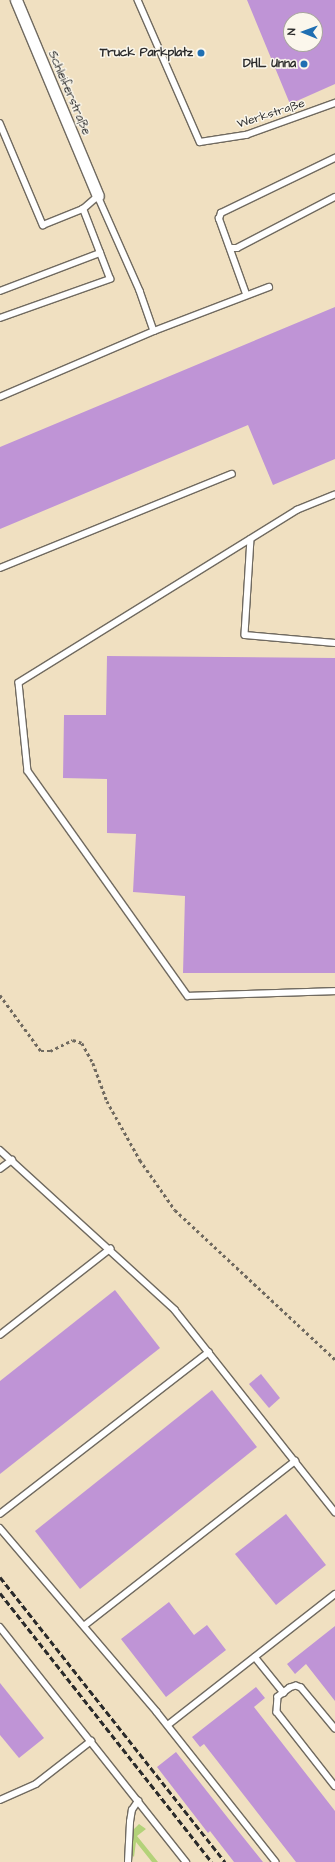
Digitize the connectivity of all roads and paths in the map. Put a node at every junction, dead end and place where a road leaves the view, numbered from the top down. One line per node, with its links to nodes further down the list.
1 (16, 0): 6 (street, Schleiferstraße)
2 (138, 0): 3 (lane, Werkstraße)
3 (335, 103)
4 (0, 123): 8 (lane)
5 (335, 158): 9 (lane)
6 (98, 196): 8 (lane); 15 (lane)
7 (335, 197): 9 (lane)
8 (83, 209): 10 (lane)
9 (230, 248): 13 (lane)
10 (100, 253): 12 (lane); 14 (lane)
11 (269, 287): 13 (lane)
12 (0, 291)
13 (246, 294): 15 (lane)
14 (0, 318)
15 (154, 331): 16 (lane)
16 (0, 397)
17 (232, 474): 20 (lane)
18 (335, 495): 19 (lane)
19 (252, 539): 21 (lane); 22 (lane)
20 (0, 568)
21 (335, 643)
22 (335, 991)
23 (0, 995): 30 (path)
24 (0, 1150): 25 (lane)
25 (12, 1160): 26 (lane); 27 (lane)
26 (0, 1170)
27 (110, 1249): 28 (lane); 29 (lane)
28 (0, 1336)
29 (208, 1352): 31 (lane); 33 (lane)
30 (335, 1359)
31 (295, 1461): 32 (lane); 36 (lane)
32 (335, 1512)
33 (0, 1514)
34 (0, 1528): 36 (lane)
35 (335, 1594): 38 (lane)
36 (84, 1626): 40 (lane)
37 (0, 1627): 42 (lane)
38 (255, 1657): 39 (lane); 40 (lane)
39 (284, 1693): 41 (lane); 43 (lane)
40 (168, 1725): 48 (lane)
41 (335, 1729)
42 (91, 1742): 44 (lane); 45 (lane)
43 (335, 1786)
44 (0, 1799)
45 (138, 1800): 46 (lane); 47 (lane)
46 (128, 1862)
47 (186, 1862)
48 (276, 1862)

